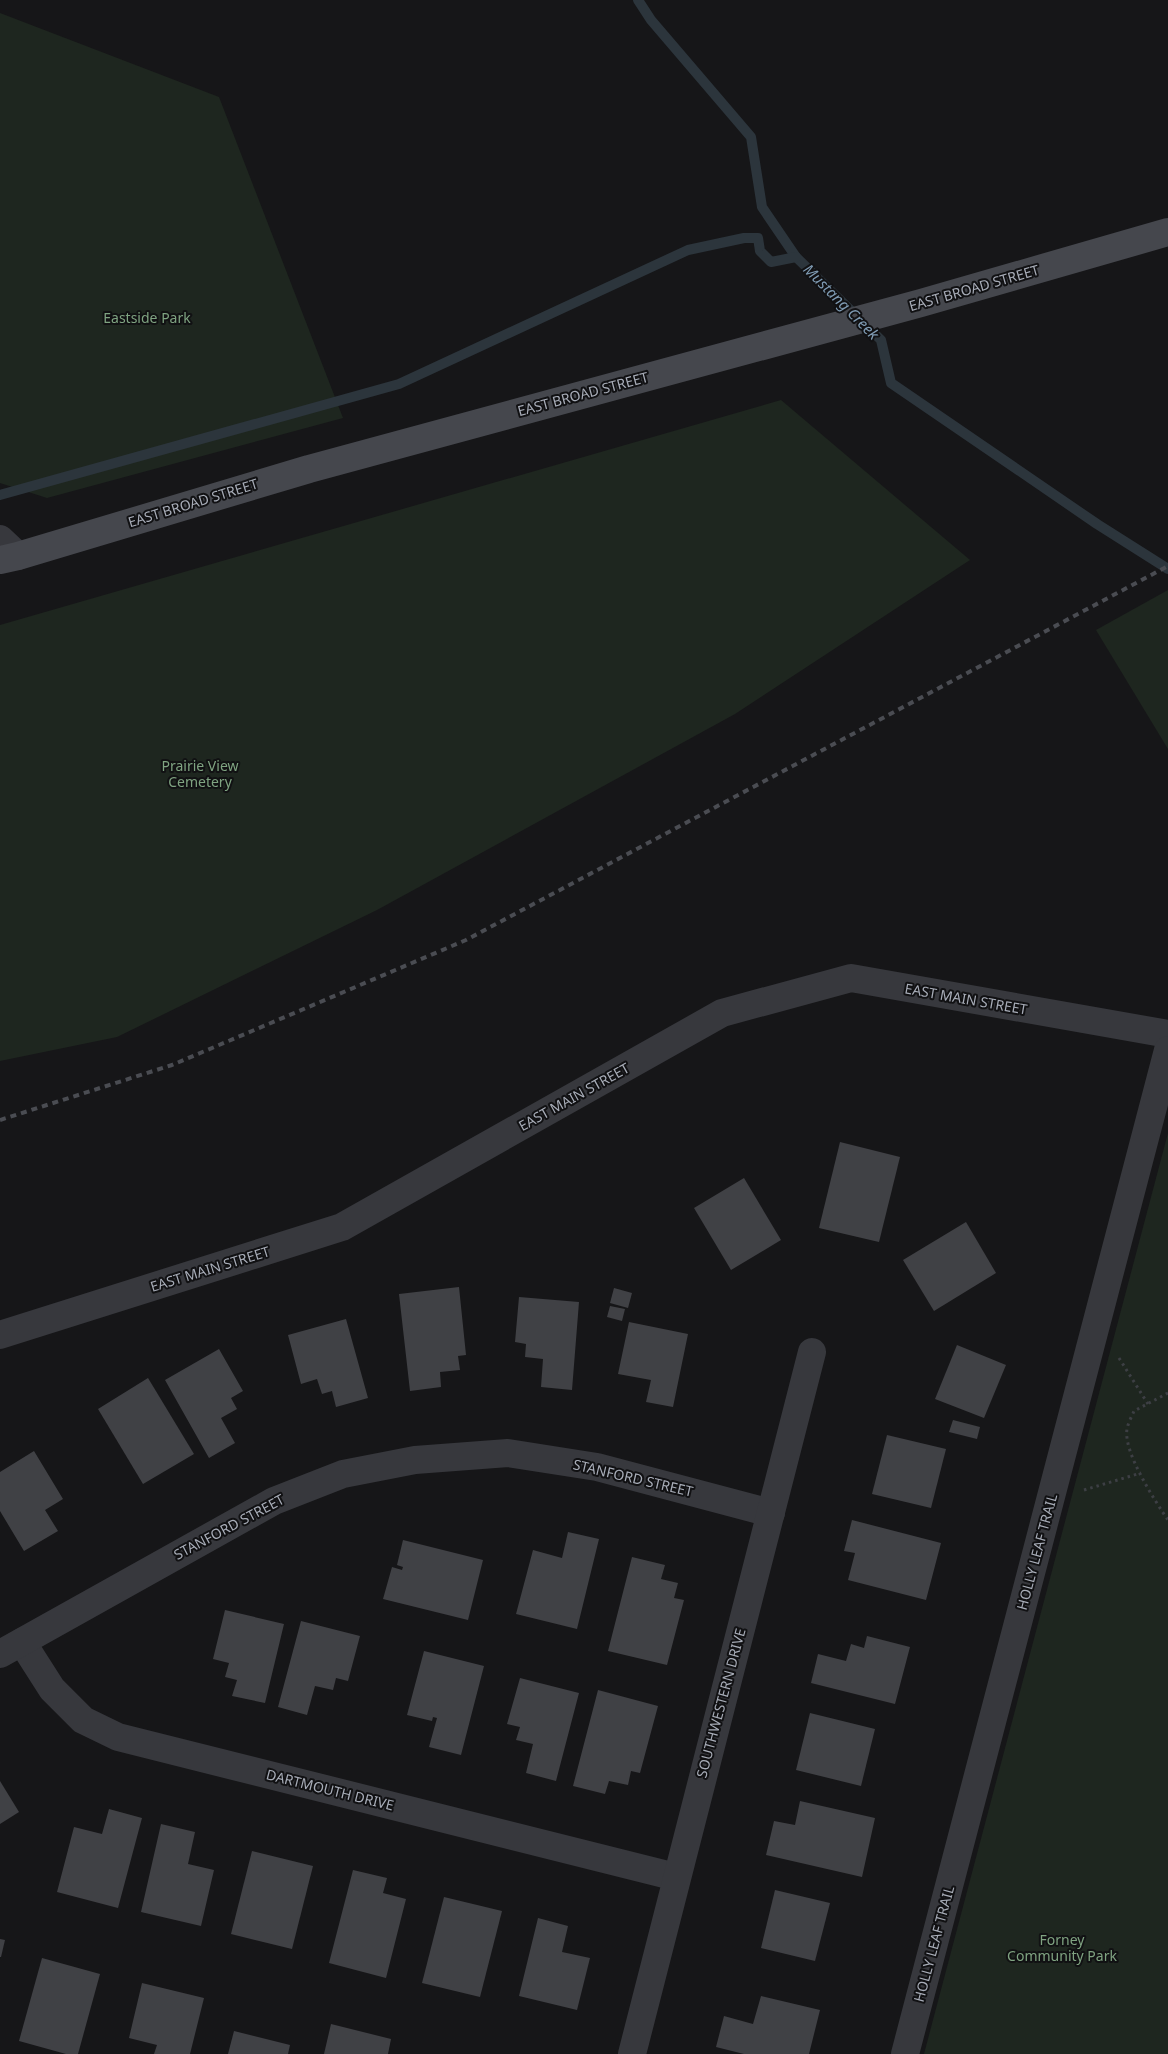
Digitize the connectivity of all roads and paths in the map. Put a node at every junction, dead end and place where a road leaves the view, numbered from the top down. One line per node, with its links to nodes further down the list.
1 (1168, 232): 2 (main road, EAST BROAD STREET)
2 (6, 551)
3 (1168, 1034): 5 (street, EAST MAIN STREET)
4 (1168, 1050): 17 (street, HOLLY LEAF TRAIL)
5 (0, 1335)
6 (812, 1352): 12 (street, SOUTHWESTERN DRIVE)
7 (1116, 1353): 9 (path)
8 (1168, 1393): 9 (path)
9 (1148, 1404): 10 (path)
10 (1141, 1473): 11 (path); 13 (path)
11 (1080, 1492)
12 (771, 1513): 14 (street, STANFORD STREET); 15 (street, SOUTHWESTERN DRIVE)
13 (1168, 1520)
14 (11, 1648): 15 (street, DARTMOUTH DRIVE)
15 (676, 1877): 16 (street, SOUTHWESTERN DRIVE)
16 (632, 2054)
17 (905, 2054)

